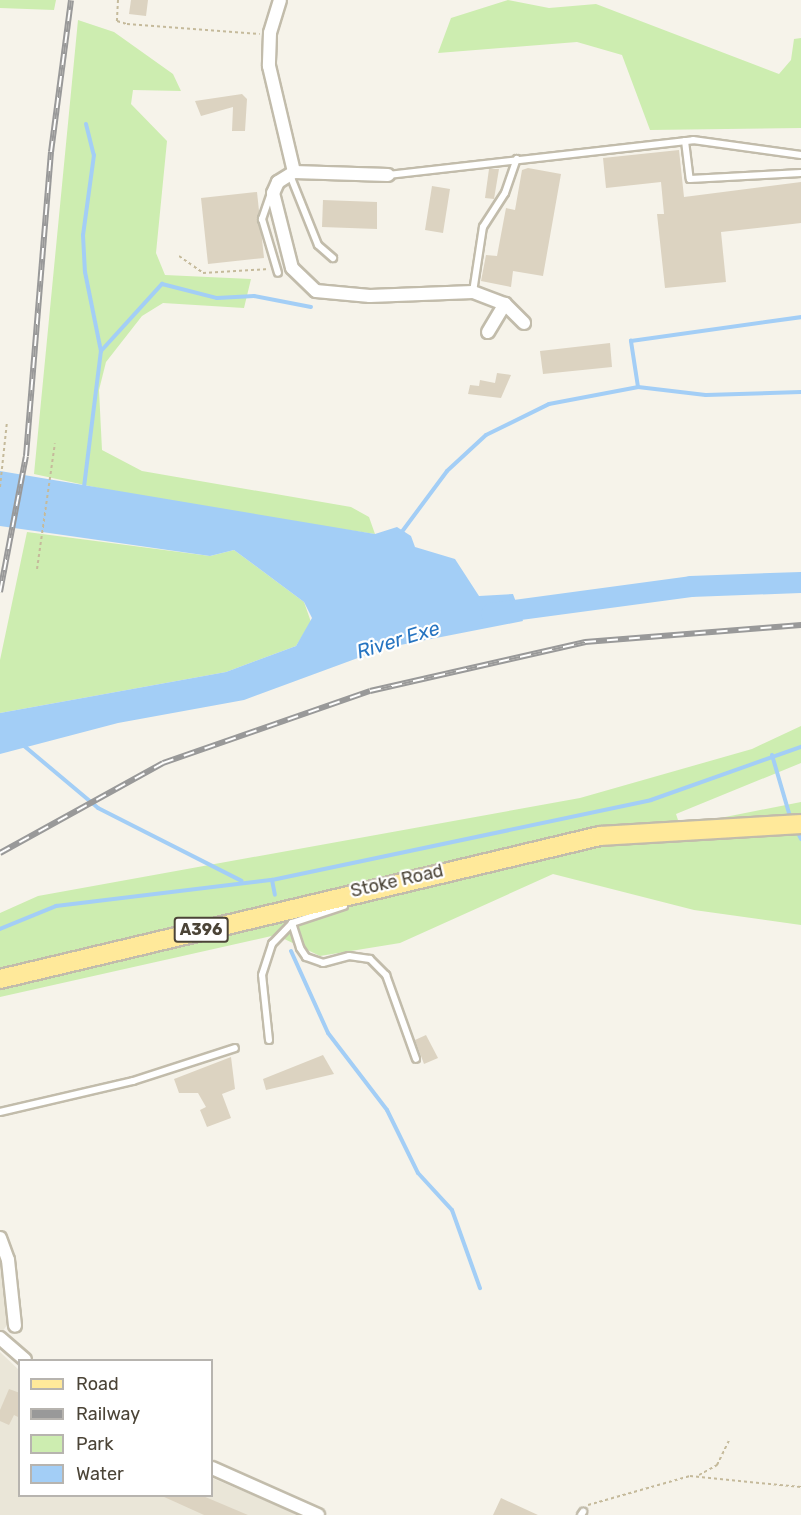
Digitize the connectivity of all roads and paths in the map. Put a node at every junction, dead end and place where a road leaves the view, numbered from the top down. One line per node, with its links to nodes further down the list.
1 (118, 0): 3 (path)
2 (280, 0): 3 (street)
3 (270, 33): 7 (street)
4 (685, 141): 5 (lane); 6 (lane); 8 (lane)
5 (801, 155)
6 (517, 159): 9 (lane); 14 (lane)
7 (292, 173): 9 (street); 10 (street); 12 (lane)
8 (801, 173)
9 (388, 175)
10 (273, 193): 13 (lane); 14 (street)
11 (179, 256): 13 (path)
12 (333, 258)
13 (278, 273)
14 (473, 292): 15 (street)
15 (505, 304): 16 (street); 17 (street)
16 (524, 323)
17 (488, 332)
18 (7, 422): 20 (path)
19 (55, 443): 21 (path)
20 (0, 487)
21 (37, 569)
22 (801, 824): 23 (main road, Stoke Road / A396)
23 (371, 887): 24 (lane); 25 (main road, Stoke Road / A396)
24 (292, 923): 26 (lane); 28 (lane)
25 (0, 979)
26 (269, 1040)
27 (235, 1048): 29 (lane)
28 (416, 1059)
29 (0, 1112)
30 (0, 1238): 31 (street)
31 (15, 1326)
32 (2, 1340): 33 (street)
33 (24, 1359)
34 (729, 1440): 36 (path)
35 (213, 1468): 39 (street)
36 (696, 1476): 37 (path); 38 (path)
37 (801, 1487)
38 (582, 1514)
39 (318, 1515)

